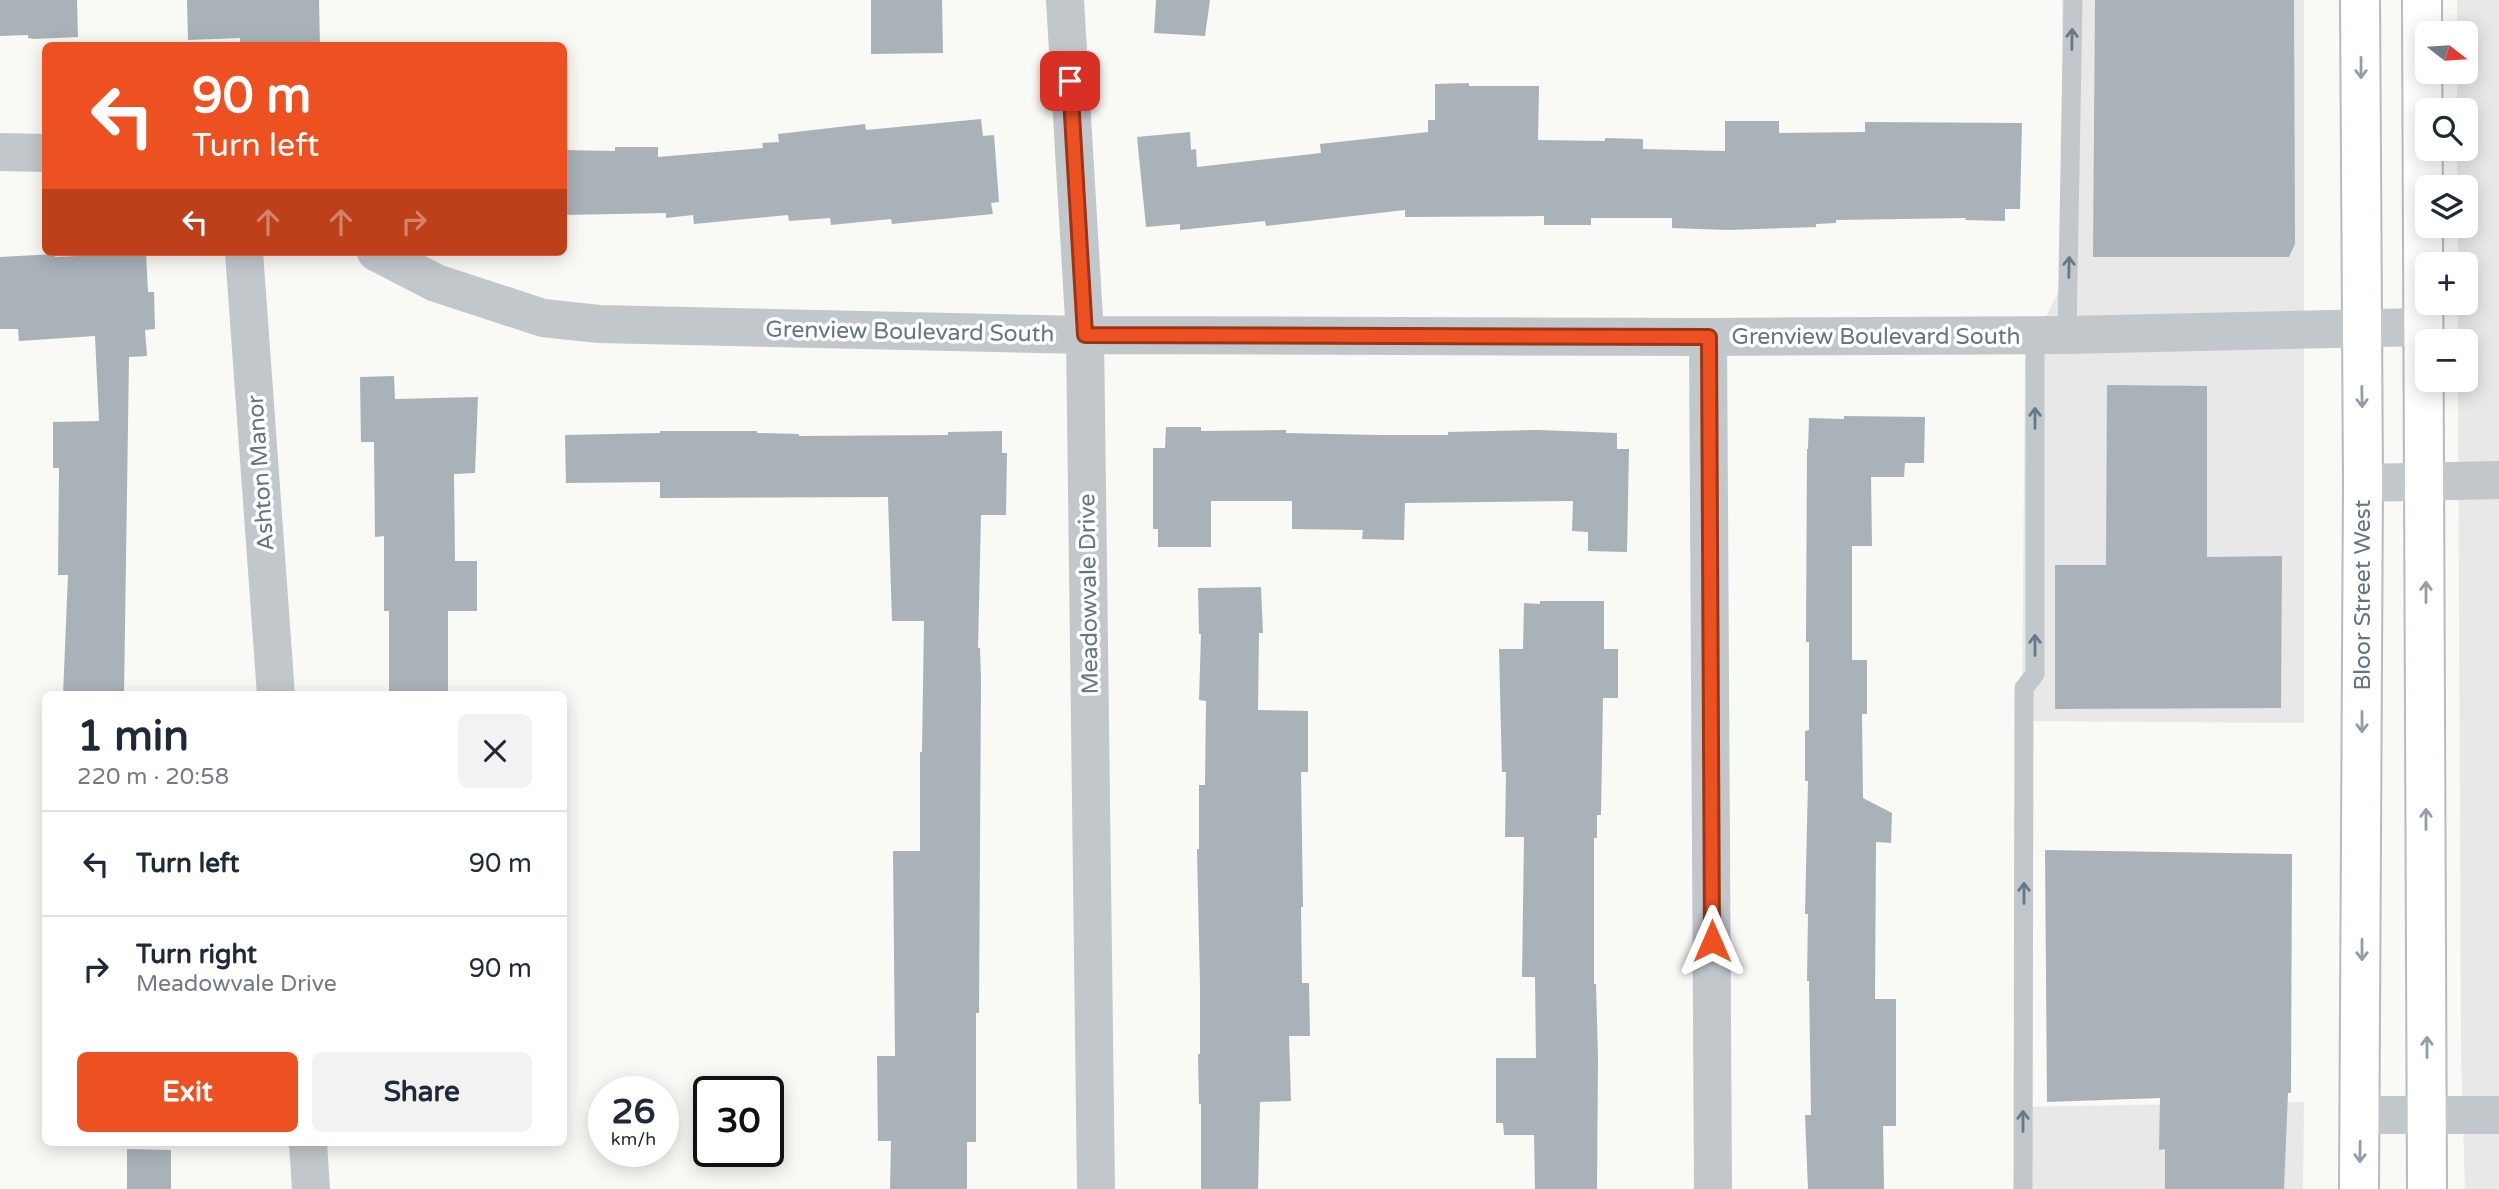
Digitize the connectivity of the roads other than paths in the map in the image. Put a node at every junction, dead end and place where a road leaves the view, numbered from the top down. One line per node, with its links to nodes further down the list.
1 (1065, 0): 11 (street, Meadowvale Drive)
2 (2073, 0): 12 (lane, one-way to 2)
3 (2360, 0): 10 (main road, Bloor Street West, one-way to 10)
4 (2422, 0): 9 (main road)
5 (0, 152): 6 (street)
6 (42, 153)
7 (244, 256): 17 (street, Ashton Manor)
8 (384, 256): 11 (street, Grenview Boulevard South)
9 (2423, 327): 10 (street, Grenview Boulevard South); 15 (main road)
10 (2361, 329): 12 (street, Grenview Boulevard South); 16 (main road, Bloor Street West, one-way to 16)
11 (1085, 335): 13 (street, Grenview Boulevard South); 23 (street, Meadowvale Drive)
12 (2051, 335): 13 (street, Grenview Boulevard South); 25 (lane, one-way to 12)
13 (1709, 337): 24 (street)
14 (2499, 480): 15 (street)
15 (2425, 482): 16 (street); 19 (main road, one-way to 15)
16 (2363, 483): 18 (main road, Bloor Street West, one-way to 18)
17 (276, 691)
18 (2360, 1115): 19 (street); 26 (main road, Bloor Street West, one-way to 26)
19 (2427, 1115): 20 (street); 27 (main road)
20 (2499, 1115)
21 (308, 1146): 22 (street)
22 (311, 1189)
23 (1096, 1189)
24 (1713, 1189)
25 (2023, 1189)
26 (2359, 1189)
27 (2427, 1189)

